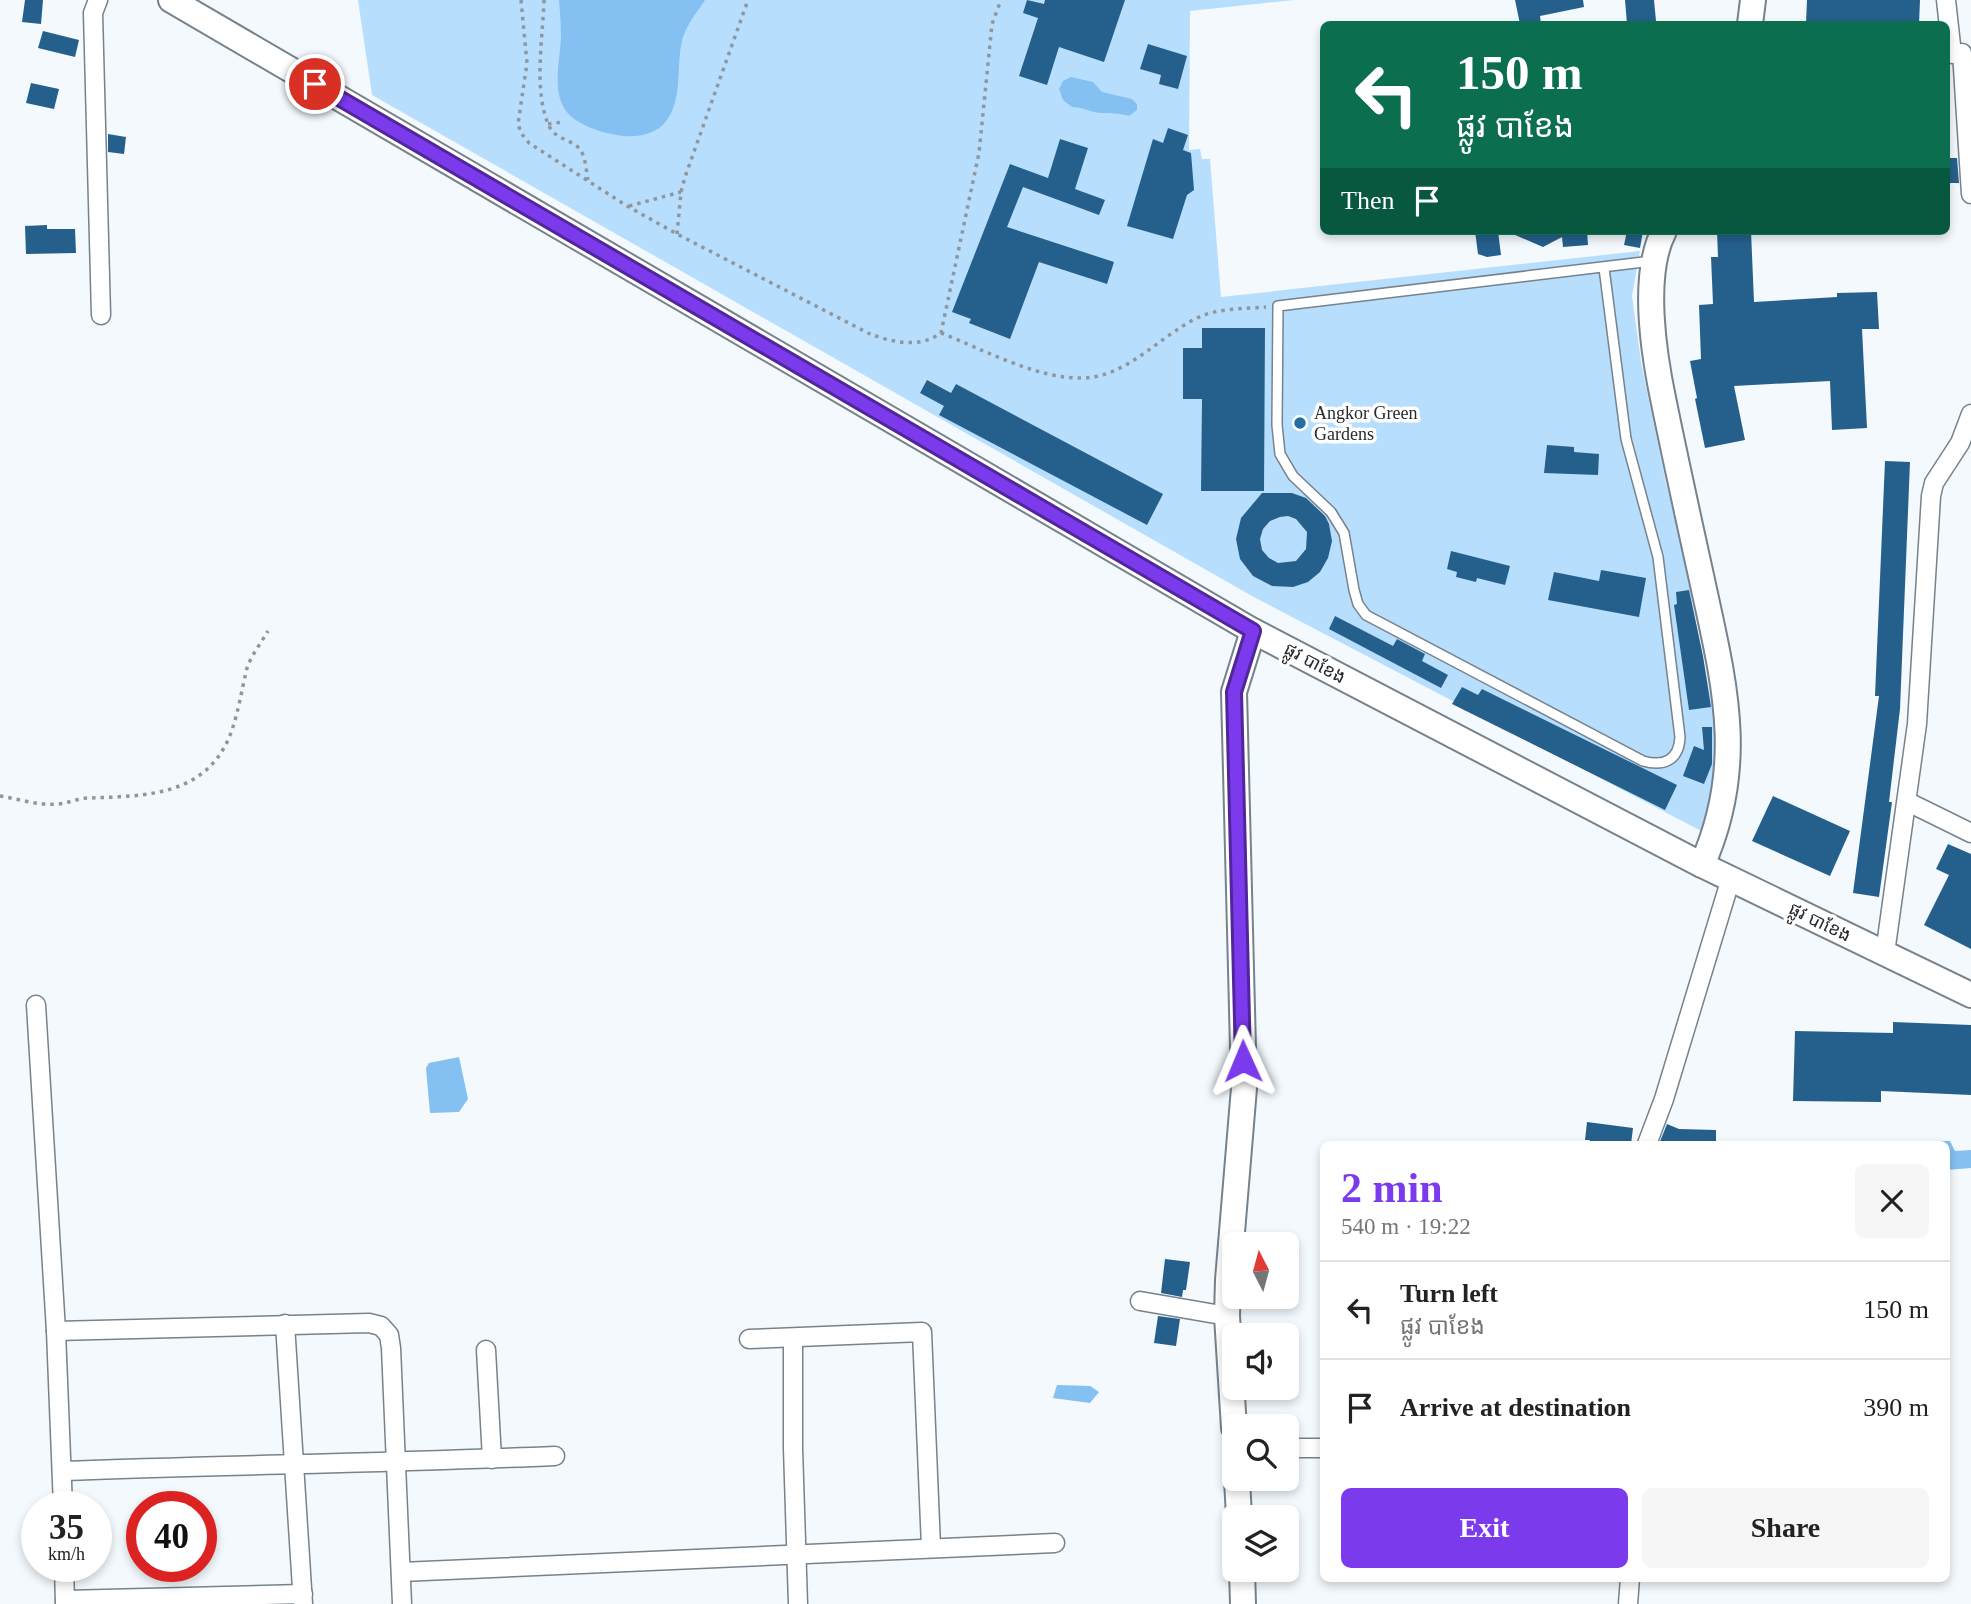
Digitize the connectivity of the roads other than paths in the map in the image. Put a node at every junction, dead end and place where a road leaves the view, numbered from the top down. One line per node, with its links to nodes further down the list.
1 (98, 0): 11 (street)
2 (171, 0): 13 (street, ផ្លូវ បាខែង)
3 (1753, 0): 5 (street)
4 (1946, 0): 6 (street)
5 (1750, 21)
6 (1958, 53): 7 (street)
7 (1971, 194)
8 (1663, 235): 9 (street)
9 (1654, 261): 10 (lane); 16 (street)
10 (1604, 268): 10 (lane)
11 (101, 315)
12 (1971, 414): 14 (street)
13 (1253, 631): 16 (street, ផ្លូវ បាខែង); 23 (street)
14 (1908, 802): 15 (street); 18 (street)
15 (1971, 833)
16 (1702, 865): 17 (street, ផ្លូវ បាខែង)
17 (1731, 878): 18 (street, ផ្លូវ បាខែង); 21 (street)
18 (1885, 953): 19 (street, ផ្លូវ បាខែង)
19 (1971, 995)
20 (36, 1005): 25 (street)
21 (1648, 1141)
22 (1140, 1301): 23 (street)
23 (1227, 1316): 29 (street)
24 (285, 1324): 25 (street); 34 (street); 35 (street)
25 (57, 1331): 36 (street)
26 (749, 1339): 27 (street)
27 (793, 1339): 39 (street); 40 (street)
28 (486, 1349): 33 (street)
29 (1233, 1414)
30 (1299, 1448): 31 (street)
31 (1320, 1448)
32 (555, 1456): 33 (street)
33 (492, 1459): 35 (street)
34 (295, 1462): 35 (street); 36 (street); 45 (street)
35 (397, 1463): 41 (street)
36 (62, 1471): 37 (street)
37 (63, 1491)
38 (1055, 1543): 39 (street)
39 (931, 1547): 40 (street)
40 (795, 1553): 41 (street); 48 (street)
41 (401, 1572): 47 (street)
42 (64, 1582): 46 (street)
43 (1242, 1582): 49 (street)
44 (1630, 1582): 50 (street)
45 (303, 1599): 46 (street)
46 (65, 1602)
47 (402, 1604)
48 (798, 1604)
49 (1243, 1604)
50 (1628, 1604)

